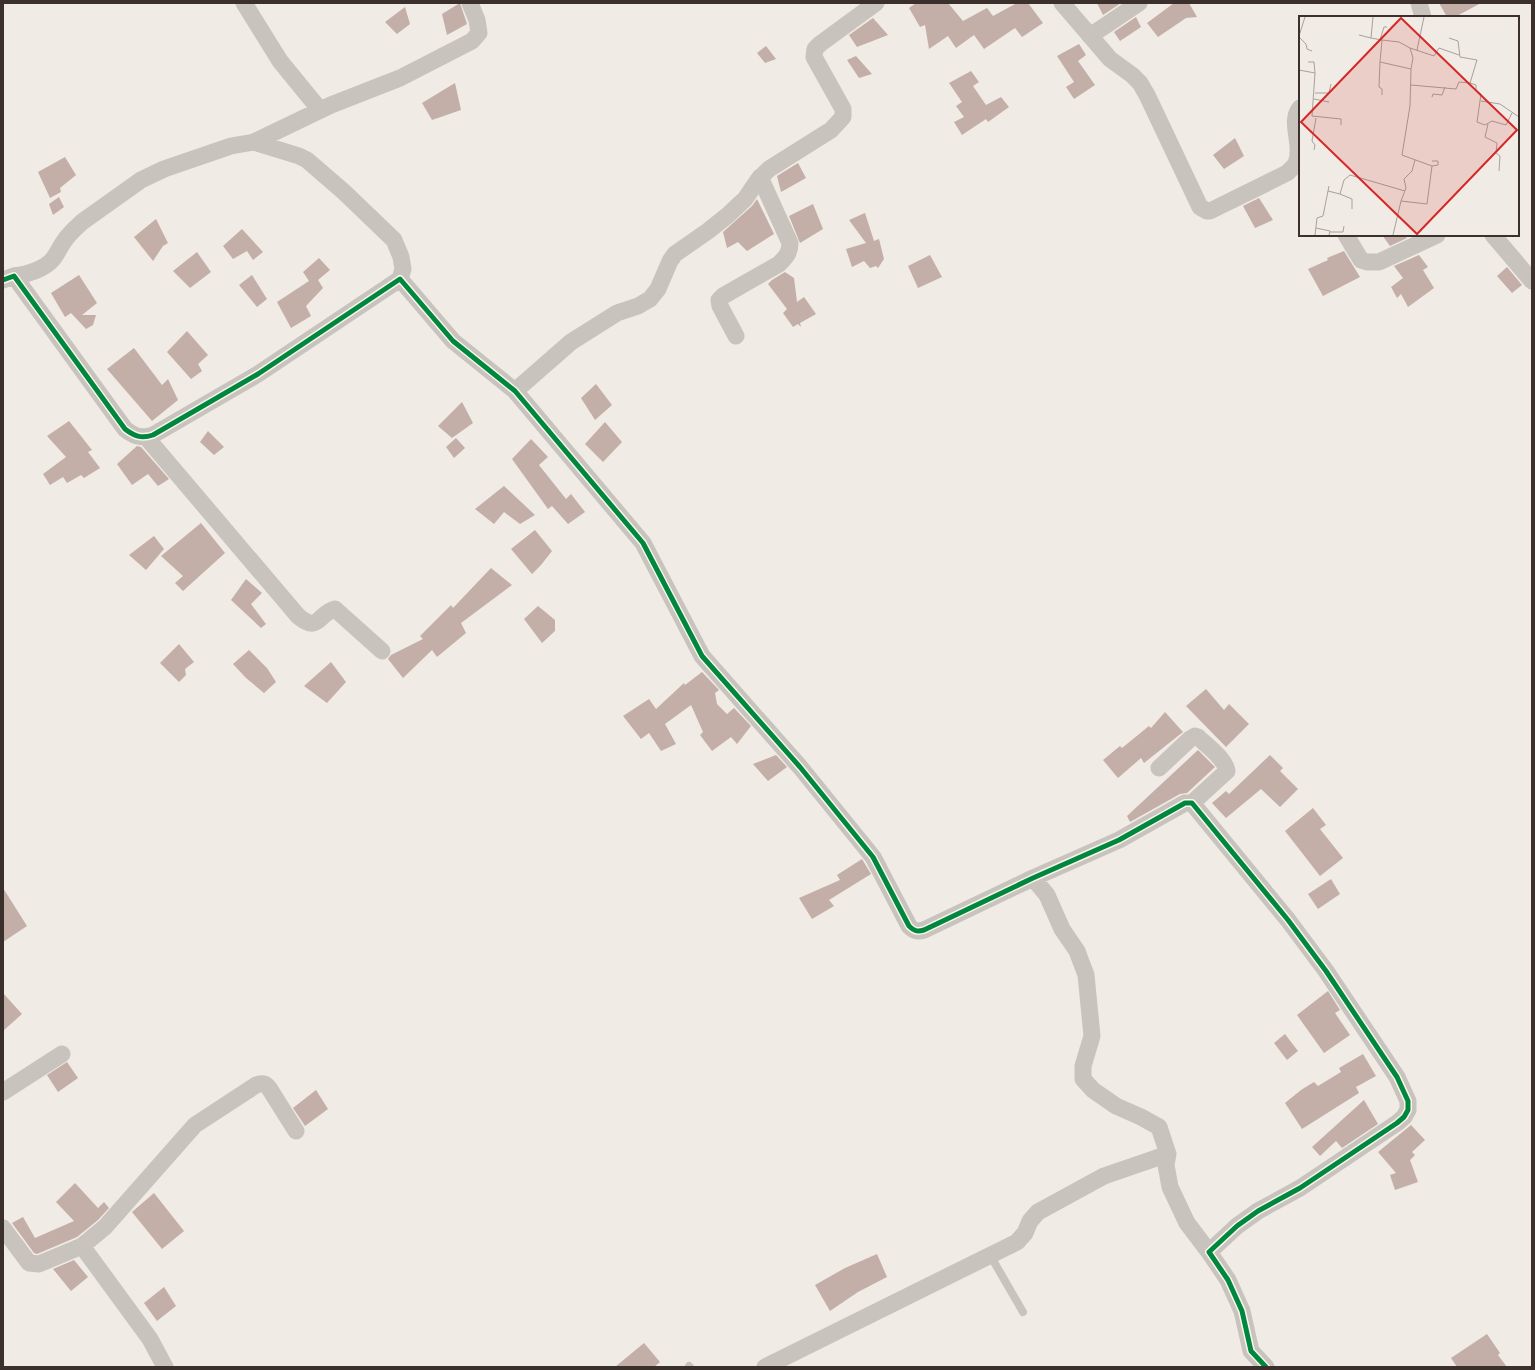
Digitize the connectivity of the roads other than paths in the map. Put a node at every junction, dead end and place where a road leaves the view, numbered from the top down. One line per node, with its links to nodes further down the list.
1 (244, 3): 9 (street)
2 (470, 3): 9 (street)
3 (876, 3): 13 (street)
4 (1062, 3): 8 (street)
5 (1139, 3): 8 (street)
6 (1419, 3): 7 (street)
7 (1423, 16)
8 (1090, 36): 12 (street)
9 (320, 110): 11 (street)
10 (1299, 110): 12 (street)
11 (254, 142): 17 (street); 18 (street)
12 (1299, 152)
13 (760, 177): 20 (street); 21 (street)
14 (1347, 236): 15 (street)
15 (1435, 236)
16 (1494, 236): 19 (street)
17 (8, 278): 22 (street)
18 (400, 279): 21 (street); 22 (street)
19 (1532, 281)
20 (736, 336)
21 (515, 391): 26 (street)
22 (146, 437): 23 (street)
23 (382, 651)
24 (1159, 768): 25 (street)
25 (1192, 803): 26 (street); 33 (street)
26 (1033, 878): 30 (street)
27 (62, 1054): 28 (street)
28 (3, 1092)
29 (296, 1131): 32 (street)
30 (1168, 1154): 33 (street); 34 (street)
31 (3, 1228): 32 (street)
32 (82, 1246): 36 (street)
33 (1208, 1252): 38 (street)
34 (990, 1255): 35 (lane); 37 (street)
35 (1023, 1312)
36 (165, 1367)
37 (765, 1367)
38 (1266, 1367)

